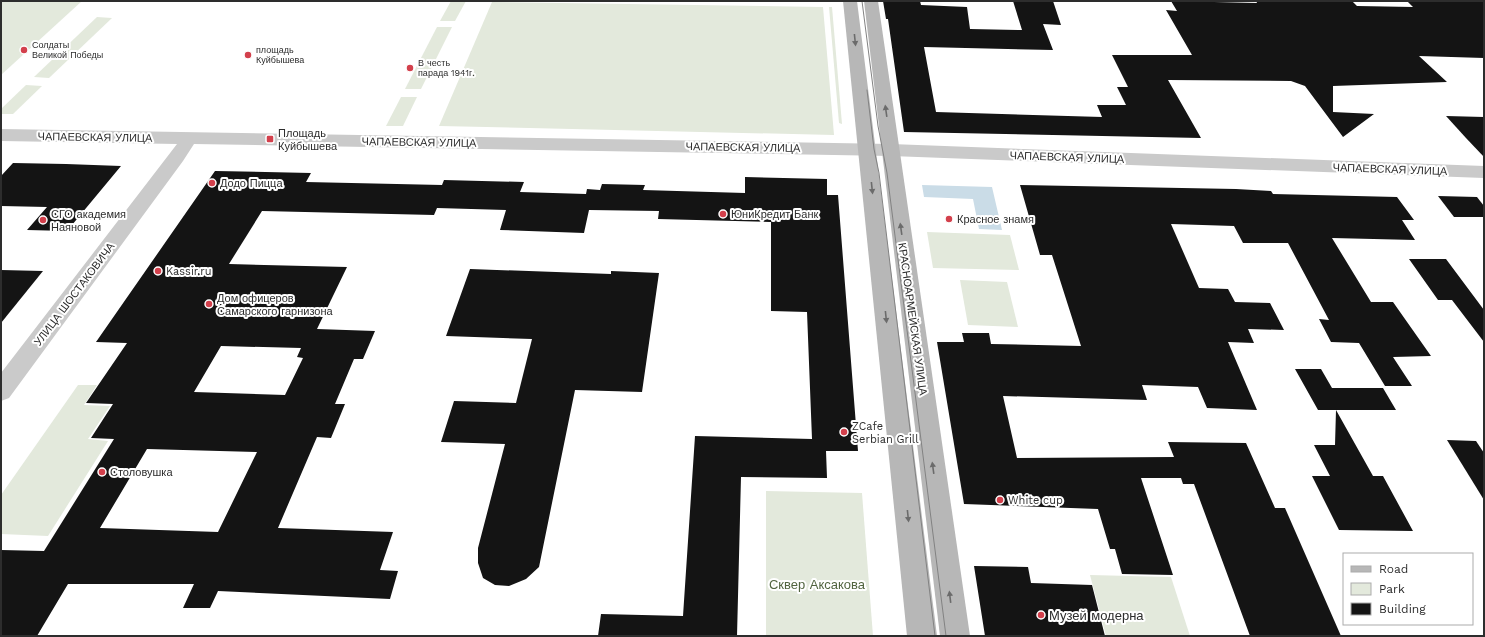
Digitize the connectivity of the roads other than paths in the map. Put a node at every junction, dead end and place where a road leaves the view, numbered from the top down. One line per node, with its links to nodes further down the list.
1 (850, 1): 5 (main road, one-way to 5)
2 (871, 1): 6 (main road, КРАСНОАРМЕЙСКАЯ УЛИЦА, one-way to 2)
3 (1, 135): 4 (street, ЧАПАЕВСКАЯ УЛИЦА)
4 (189, 138): 5 (street, ЧАПАЕВСКАЯ УЛИЦА); 8 (street, УЛИЦА ШОСТАКОВИЧА)
5 (867, 149): 6 (street, ЧАПАЕВСКАЯ УЛИЦА); 9 (main road, one-way to 9)
6 (891, 150): 7 (street, ЧАПАЕВСКАЯ УЛИЦА); 10 (main road, КРАСНОАРМЕЙСКАЯ УЛИЦА, one-way to 6)
7 (1484, 172)
8 (1, 391)
9 (922, 636)
10 (955, 636)

